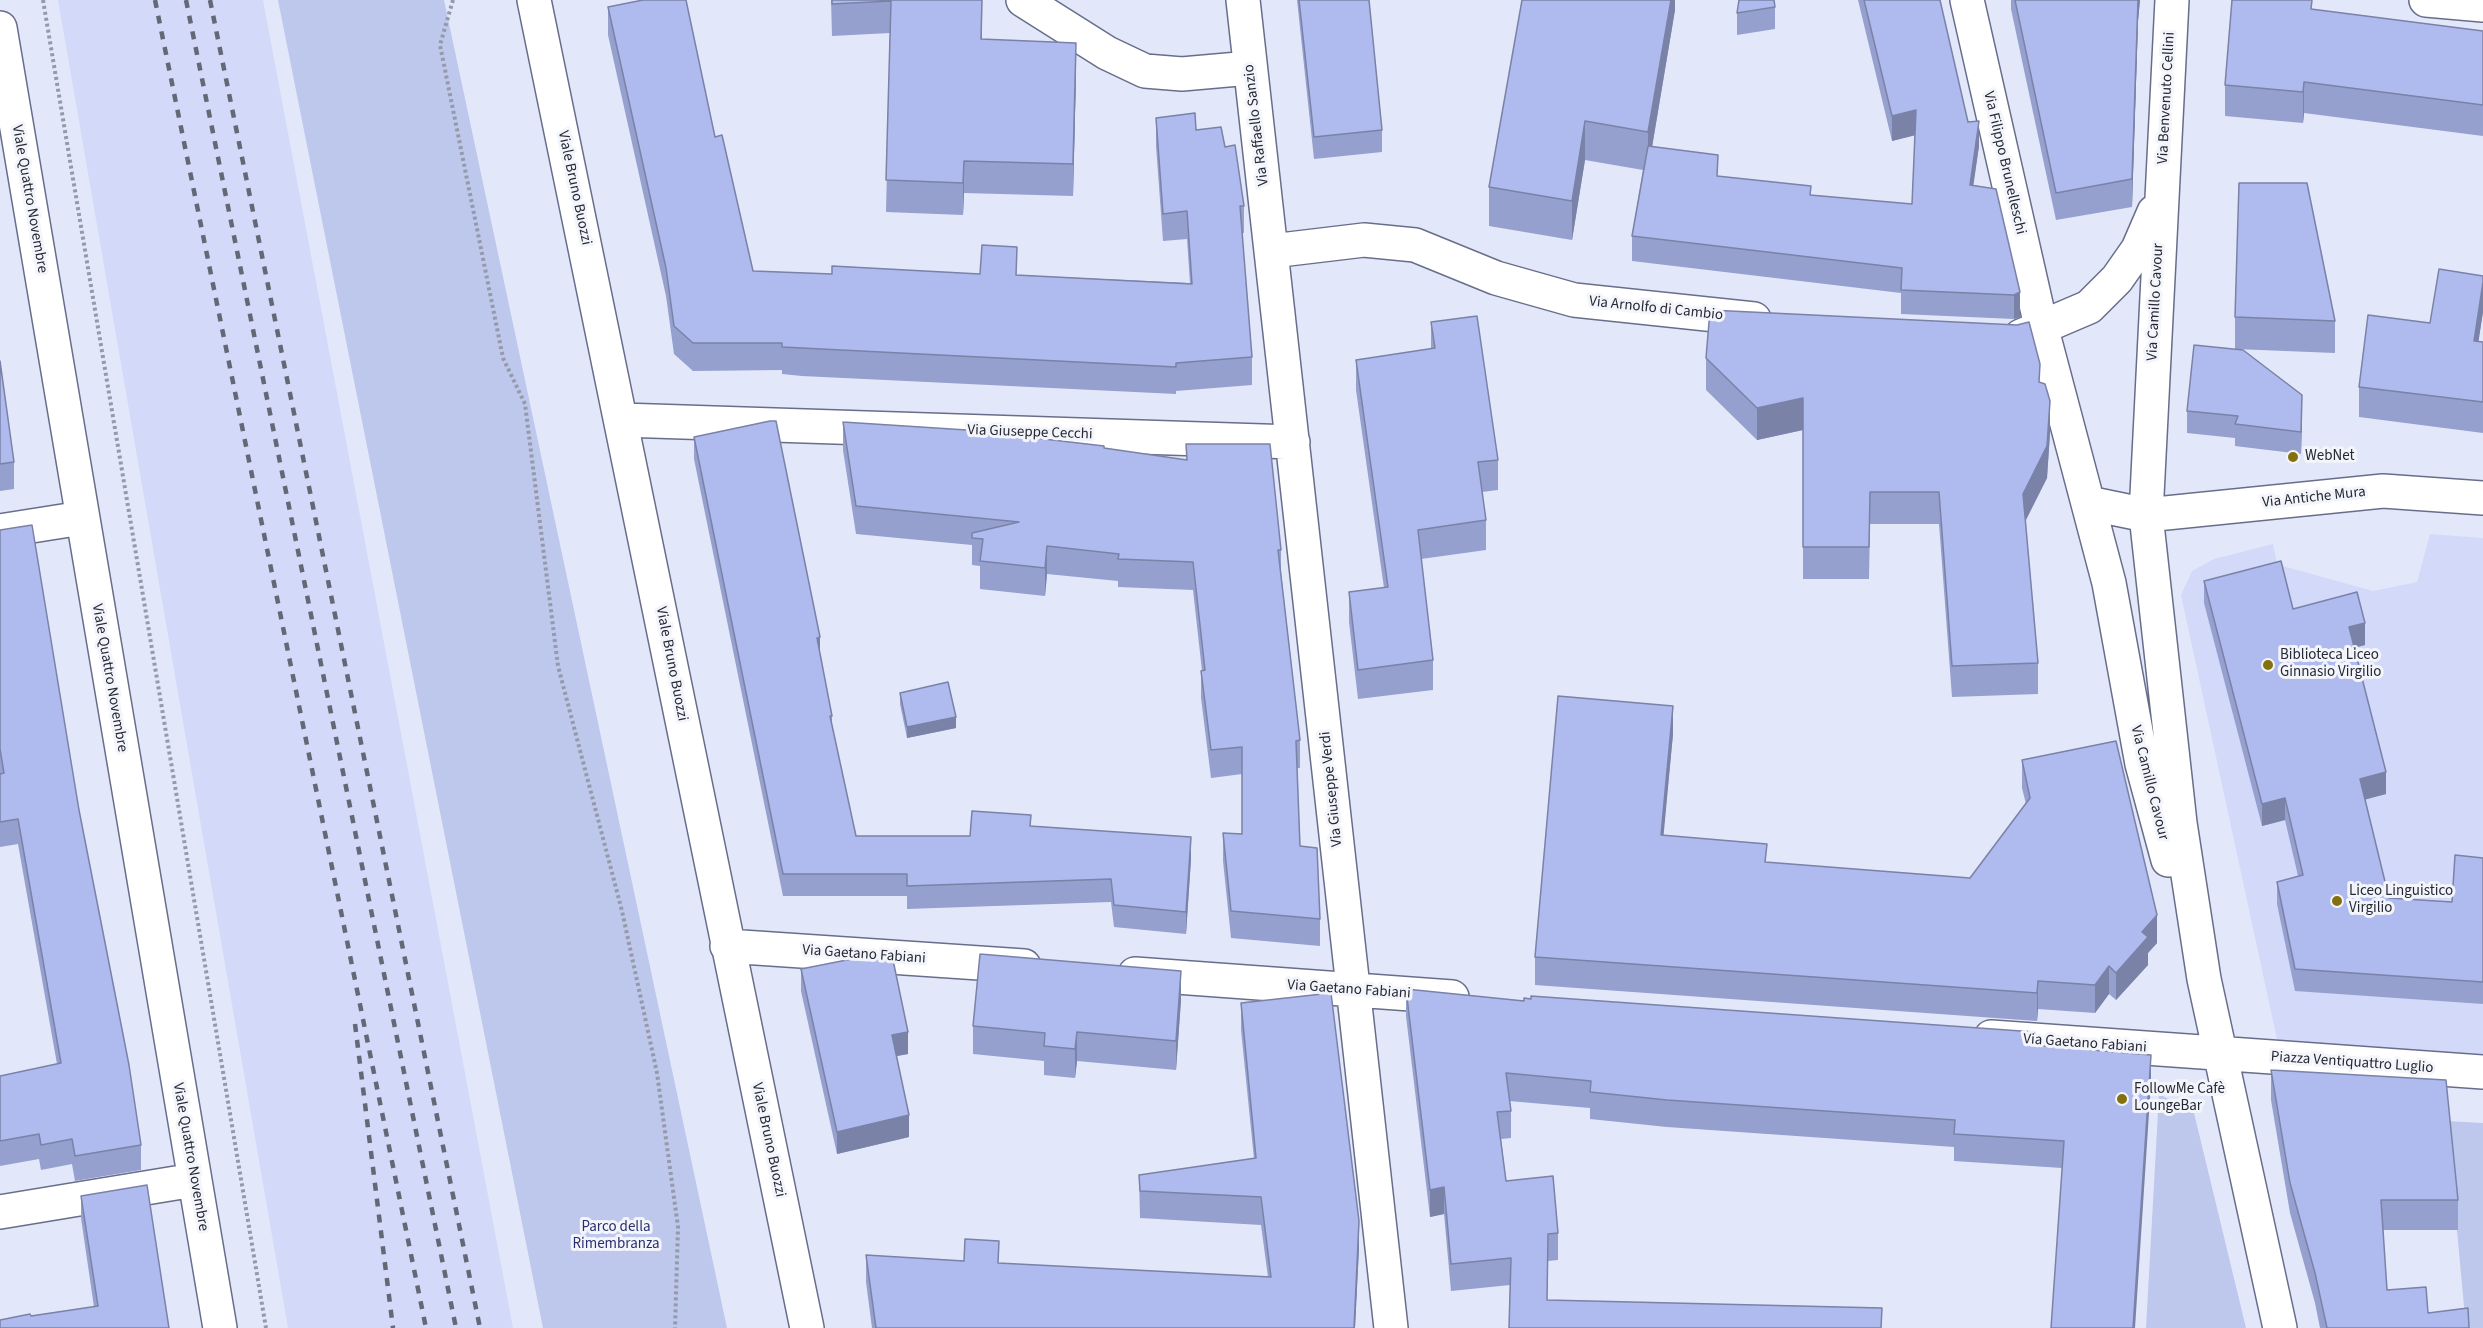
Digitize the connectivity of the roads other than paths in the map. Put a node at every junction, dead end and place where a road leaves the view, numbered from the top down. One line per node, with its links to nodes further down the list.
1 (534, 0): 15 (street, Viale Bruno Buozzi)
2 (1023, 0): 9 (street)
3 (1243, 0): 9 (street, Via Raffaello Sanzio)
4 (1967, 0): 13 (street, Via Filippo Brunelleschi)
5 (2172, 0): 10 (street, Via Benvenuto Cellini)
6 (2426, 0): 7 (street)
7 (2483, 5)
8 (0, 28): 20 (street, Viale Quattro Novembre)
9 (1250, 68): 11 (street, Via Raffaello Sanzio)
10 (2161, 196): 13 (street); 19 (street, Via Camillo Cavour)
11 (1272, 251): 12 (street, Via Arnolfo di Cambio); 16 (street, Via Giuseppe Verdi)
12 (1785, 322)
13 (2041, 327): 14 (street); 18 (street, Via Camillo Cavour)
14 (1995, 337)
15 (622, 420): 16 (street, Via Giuseppe Cecchi); 25 (street, Viale Bruno Buozzi)
16 (1293, 442): 29 (street, Via Giuseppe Verdi)
17 (2483, 498): 19 (street, Via Antiche Mura)
18 (2088, 503): 19 (street); 23 (street, Via Camillo Cavour)
19 (2146, 515): 22 (street, Via Camillo Cavour)
20 (82, 518): 21 (street); 34 (street, Viale Quattro Novembre)
21 (0, 531)
22 (2150, 549): 23 (street); 24 (street, Via Camillo Cavour)
23 (2109, 583): 24 (street, Via Camillo Cavour); 28 (street, Via Camillo Cavour)
24 (2180, 823): 28 (street, Via Camillo Cavour)
25 (727, 946): 26 (street, Via Gaetano Fabiani); 37 (street, Viale Bruno Buozzi)
26 (1053, 969)
27 (1101, 972): 29 (street, Via Gaetano Fabiani)
28 (2204, 979): 32 (street, Via Camillo Cavour)
29 (1354, 990): 30 (street, Via Gaetano Fabiani); 38 (street, Via Giuseppe Verdi)
30 (1485, 1000)
31 (1962, 1035): 32 (street, Via Gaetano Fabiani)
32 (2222, 1053): 33 (street, Piazza Ventiquattro Luglio); 39 (street, Via Camillo Cavour)
33 (2483, 1072)
34 (194, 1180): 35 (street); 36 (street, Viale Quattro Novembre)
35 (0, 1212)
36 (220, 1328)
37 (807, 1328)
38 (1391, 1328)
39 (2280, 1328)

